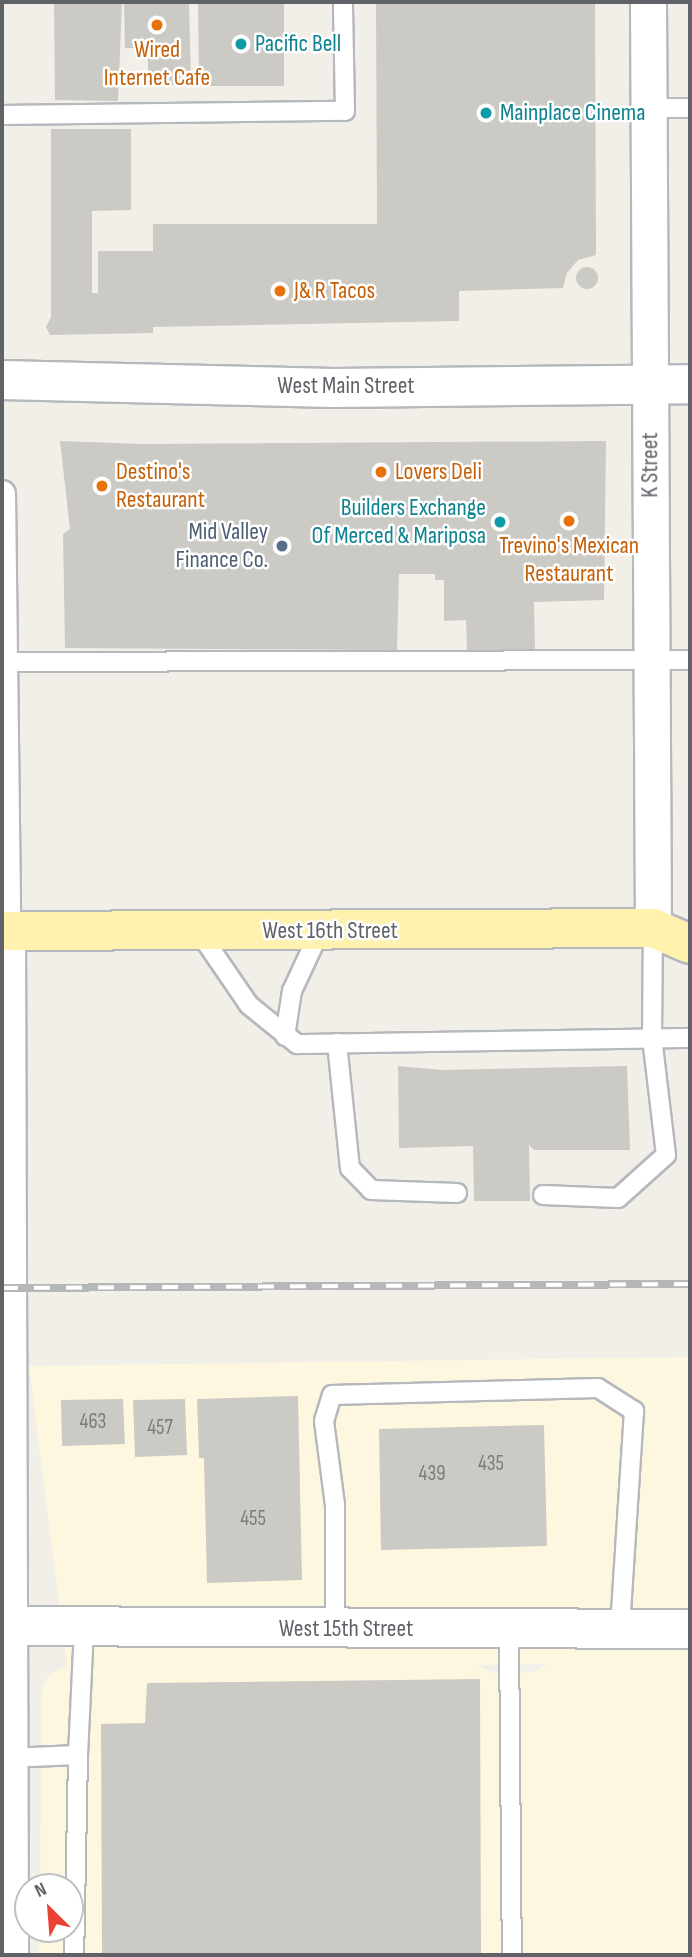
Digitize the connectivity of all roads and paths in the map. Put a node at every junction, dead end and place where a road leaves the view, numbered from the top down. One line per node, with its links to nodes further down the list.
1 (343, 2): 5 (lane)
2 (648, 2): 3 (street, K Street)
3 (648, 108): 4 (lane); 8 (street, K Street)
4 (690, 108)
5 (2, 115)
6 (2, 380): 8 (street, West Main Street)
7 (690, 384): 8 (street, West Main Street)
8 (650, 385): 11 (street, K Street)
9 (2, 494): 12 (street)
10 (690, 660): 11 (lane)
11 (649, 661): 12 (lane); 14 (street, K Street)
12 (3, 662): 17 (street)
13 (690, 910): 14 (main road, West 16th Street)
14 (653, 928): 15 (main road, West 16th Street); 18 (main road, West 16th Street); 20 (lane)
15 (320, 931): 16 (main road, West 16th Street); 19 (lane)
16 (199, 932): 17 (main road, West 16th Street); 19 (lane)
17 (3, 933): 23 (street)
18 (690, 944)
19 (285, 1036): 22 (lane)
20 (652, 1038): 21 (lane); 22 (lane); 25 (lane)
21 (690, 1038)
22 (337, 1043): 24 (lane)
23 (5, 1161): 26 (street)
24 (457, 1193)
25 (543, 1195)
26 (5, 1626): 27 (street, West 15th Street); 33 (street)
27 (84, 1627): 28 (street, West 15th Street); 32 (lane)
28 (334, 1629): 29 (lane); 31 (street, West 15th Street)
29 (620, 1629): 30 (street, West 15th Street); 31 (street, West 15th Street)
30 (690, 1629)
31 (509, 1631): 37 (lane)
32 (78, 1755): 33 (lane); 36 (lane)
33 (8, 1758): 34 (street)
34 (6, 1911): 35 (street)
35 (10, 1955)
36 (74, 1955)
37 (512, 1955)

